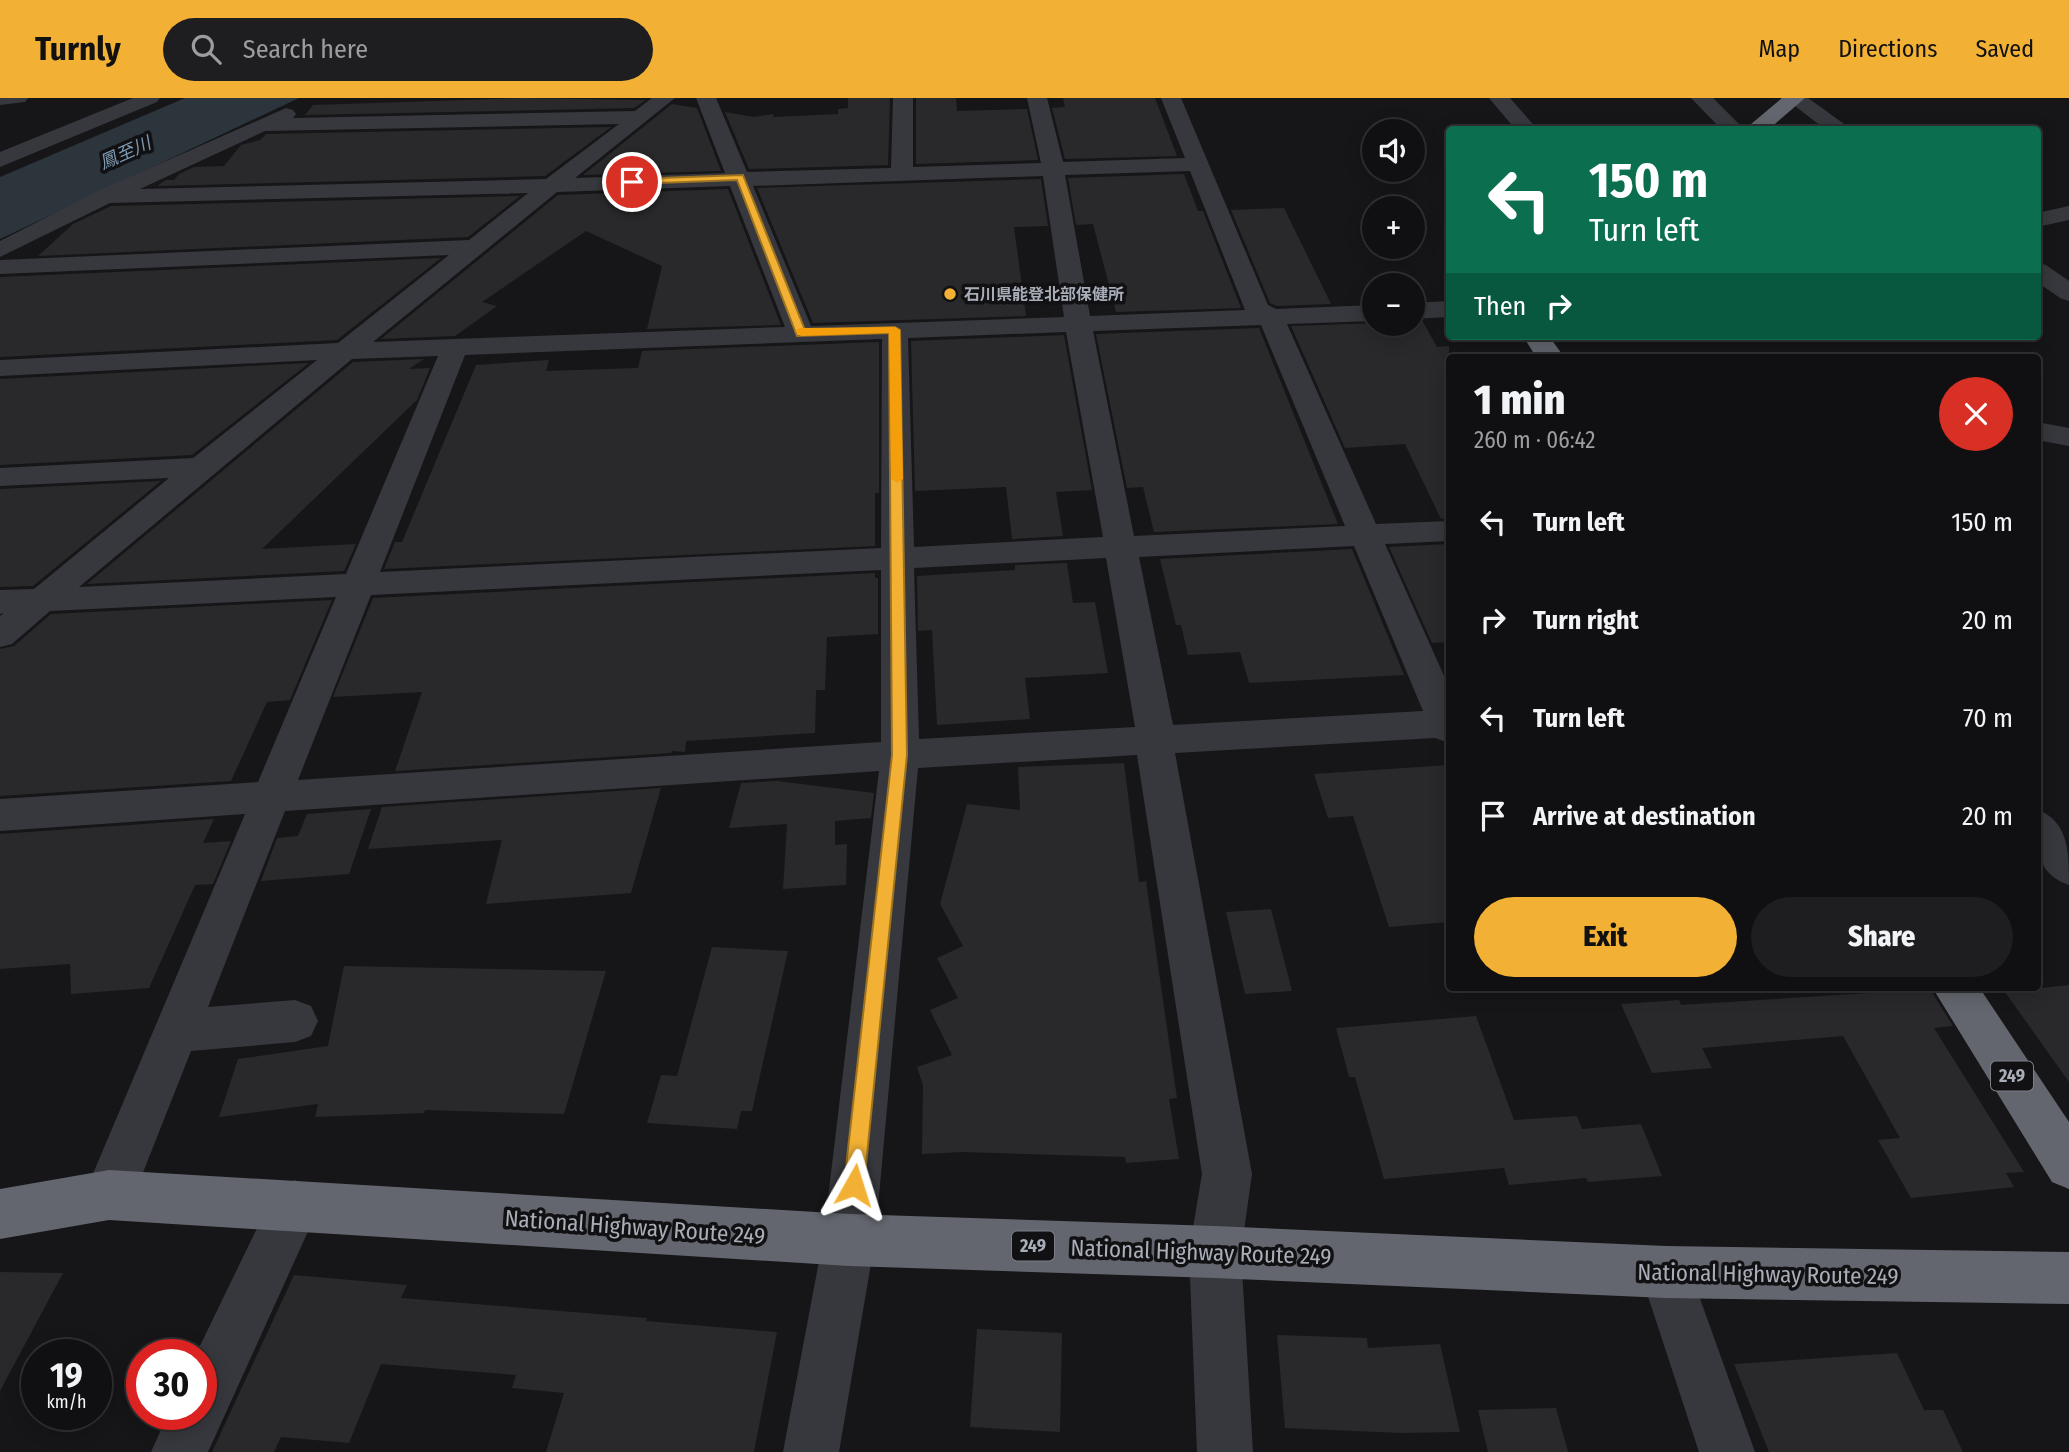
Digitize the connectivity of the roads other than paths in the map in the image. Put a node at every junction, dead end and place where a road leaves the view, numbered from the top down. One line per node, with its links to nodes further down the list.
1 (18, 98): 10 (street)
2 (150, 98): 19 (street)
3 (665, 98): 13 (street)
4 (706, 98): 23 (street)
5 (903, 98): 22 (street)
6 (1037, 98): 21 (street)
7 (1171, 98): 20 (street)
8 (1499, 98): 15 (street)
9 (1701, 98): 16 (street)
10 (0, 99)
11 (1796, 99): 17 (highway); 18 (street)
12 (309, 103): 14 (street)
13 (640, 117): 14 (street); 24 (street)
14 (264, 125): 25 (street)
15 (1524, 126)
16 (1731, 126)
17 (1759, 126)
18 (1834, 126)
19 (0, 160)
20 (1198, 164): 21 (street); 36 (street)
21 (1053, 168): 22 (street); 37 (street)
22 (902, 172): 23 (street)
23 (740, 177): 24 (street); 39 (street)
24 (552, 185): 25 (street); 28 (street)
25 (106, 197): 29 (street)
26 (2069, 213): 27 (street)
27 (2041, 219)
28 (476, 247): 30 (street); 41 (street)
29 (0, 250)
30 (0, 267)
31 (2041, 273): 32 (street)
32 (2069, 293)
33 (1446, 309): 34 (street)
34 (1425, 310)
35 (1362, 313): 36 (street)
36 (1271, 317): 37 (street); 48 (street)
37 (1078, 324): 38 (street); 49 (street)
38 (895, 330): 39 (street); 50 (street)
39 (801, 333): 40 (street)
40 (455, 347): 41 (street); 51 (street)
41 (345, 351): 42 (street); 45 (street)
42 (0, 369)
43 (2041, 432): 44 (street)
44 (2069, 437)
45 (201, 467): 46 (street); 52 (street)
46 (0, 477)
47 (1446, 531): 48 (street)
48 (1366, 536): 49 (street); 55 (street)
49 (1119, 549): 50 (street); 57 (street)
50 (898, 558): 51 (street); 58 (street)
51 (358, 584): 52 (street); 59 (street)
52 (44, 600): 53 (street); 54 (street)
53 (0, 602)
54 (0, 635)
55 (1446, 720)
56 (1446, 725): 57 (street)
57 (1154, 741): 58 (street); 71 (street)
58 (900, 755): 59 (street); 70 (street)
59 (271, 797): 60 (street); 65 (street)
60 (0, 815)
61 (2041, 830): 62 (street)
62 (2069, 869)
63 (1957, 991): 66 (highway, 249)
64 (295, 1021): 65 (street)
65 (175, 1031): 67 (street)
66 (2069, 1165)
67 (109, 1195): 68 (highway, National Highway Route 249 / 249); 69 (highway, National Highway Route 249 / 249)
68 (295, 1205): 70 (highway, National Highway Route 249 / 249); 74 (street)
69 (0, 1214)
70 (849, 1240): 71 (highway, National Highway Route 249 / 249); 77 (street)
71 (1214, 1252): 72 (highway, National Highway Route 249 / 249); 78 (street)
72 (1666, 1272): 73 (highway, National Highway Route 249 / 249); 79 (street)
73 (2069, 1278)
74 (217, 1371)
75 (189, 1430): 76 (street)
76 (179, 1452)
77 (811, 1452)
78 (1225, 1452)
79 (1727, 1452)

